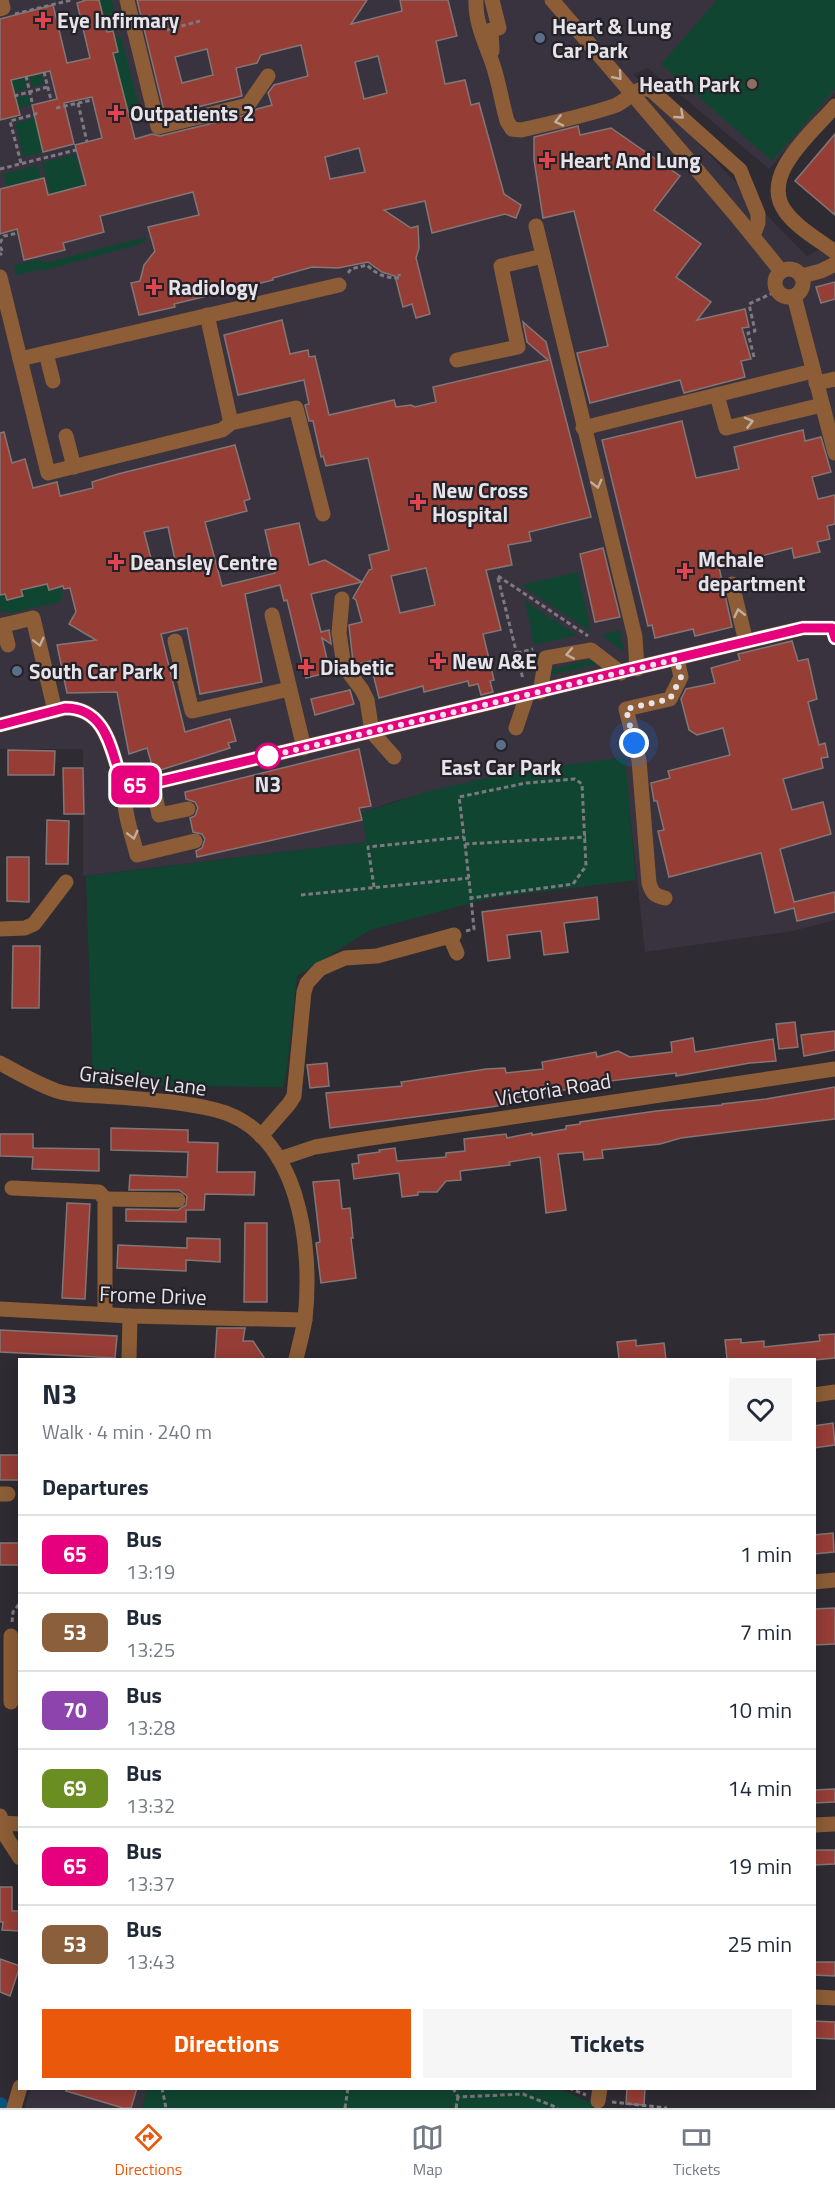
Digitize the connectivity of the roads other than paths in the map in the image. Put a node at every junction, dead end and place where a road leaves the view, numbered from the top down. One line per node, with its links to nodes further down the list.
1 (1, 0): 6 (street)
2 (127, 0): 8 (street)
3 (476, 0): 7 (street)
4 (492, 0): 7 (street)
5 (552, 0): 9 (street, one-way to 9)
6 (5, 12)
7 (493, 66): 9 (street, one-way to 7)
8 (268, 75)
9 (633, 94): 12 (street); 12 (street, one-way to 12)
10 (835, 106): 13 (street)
11 (536, 226): 14 (street)
12 (753, 236): 16 (street)
13 (835, 252)
14 (543, 256): 24 (street); 31 (street)
15 (835, 264): 17 (street)
16 (781, 271): 17 (street); 20 (street)
17 (802, 276): 20 (street)
18 (0, 277): 23 (street)
19 (339, 285): 21 (street)
20 (794, 296): 25 (street)
21 (207, 315): 22 (street); 30 (street)
22 (46, 353): 23 (street); 27 (street)
23 (20, 359): 34 (street)
24 (457, 360)
25 (815, 377): 26 (street); 28 (street); 29 (street)
26 (835, 379)
27 (53, 381)
28 (717, 395): 29 (street, one-way to 29); 31 (street)
29 (822, 405): 33 (street)
30 (231, 423): 34 (street); 35 (street)
31 (583, 428): 45 (street, one-way to 45)
32 (66, 436): 34 (street)
33 (834, 447)
34 (74, 467)
35 (323, 514)
36 (732, 584): 42 (street, one-way to 36)
37 (342, 599): 52 (street)
38 (272, 615): 47 (street)
39 (2, 626): 43 (street); 49 (street, one-way to 49)
40 (834, 629): 42 (street)
41 (175, 641): 47 (street)
42 (746, 642): 44 (street)
43 (8, 645)
44 (677, 659): 45 (street); 59 (street)
45 (637, 669): 46 (street)
46 (621, 673): 48 (street); 48 (street, one-way to 48)
47 (290, 689): 53 (street)
48 (533, 693): 51 (street); 52 (street)
49 (56, 711): 50 (street); 55 (street)
50 (0, 725)
51 (516, 728)
52 (372, 732): 53 (street); 54 (street)
53 (304, 748): 55 (street)
54 (394, 757)
55 (147, 785): 56 (street); 57 (street, one-way to 57)
56 (188, 810)
57 (195, 841)
58 (66, 882): 60 (street)
59 (665, 898)
60 (0, 929)
61 (457, 953): 64 (street)
62 (0, 1063): 64 (street, Graiseley Lane)
63 (835, 1069): 65 (street, Victoria Road)
64 (261, 1136): 65 (street, Graiseley Lane)
65 (279, 1159): 72 (street, Graiseley Lane)
66 (12, 1188): 67 (street)
67 (105, 1199): 68 (street); 70 (street)
68 (178, 1200)
69 (0, 1309): 70 (street, Frome Drive)
70 (105, 1314): 71 (street, Frome Drive)
71 (130, 1316): 72 (street, Frome Drive); 73 (street)
72 (305, 1320): 74 (street, Graiseley Lane)
73 (129, 1358)
74 (296, 1358)
75 (835, 1392): 76 (street)
76 (816, 1395)
77 (835, 1580): 78 (street)
78 (816, 1582)
79 (11, 1635): 80 (street)
80 (10, 1702)
81 (1, 1819): 82 (street); 85 (street)
82 (18, 1823)
83 (835, 1824): 84 (street)
84 (816, 1825)
85 (18, 1855)
86 (816, 1997): 87 (street)
87 (835, 1998)

